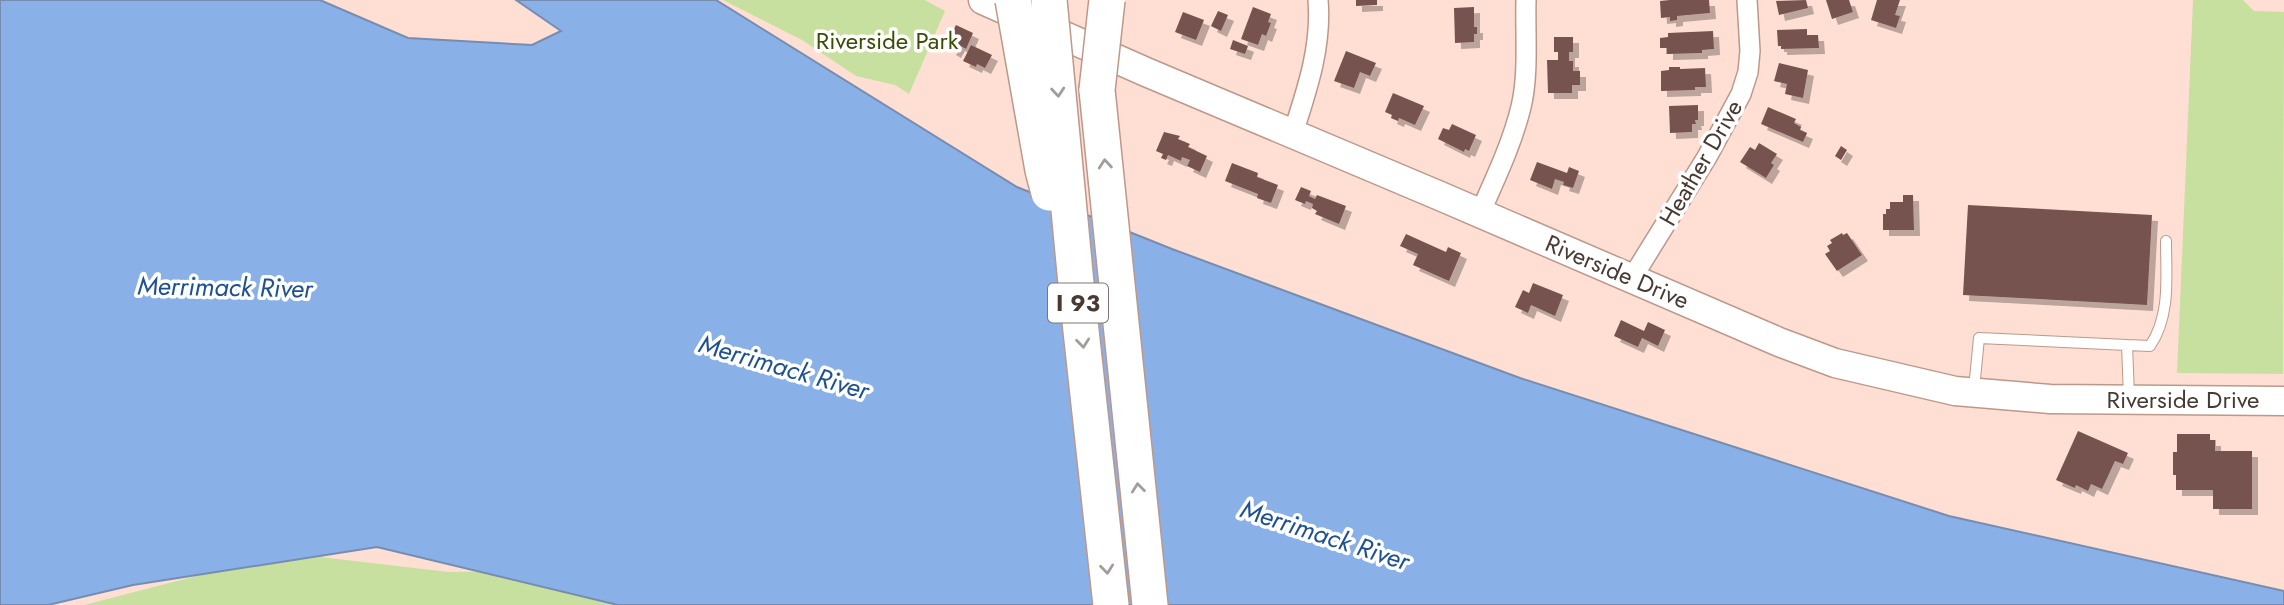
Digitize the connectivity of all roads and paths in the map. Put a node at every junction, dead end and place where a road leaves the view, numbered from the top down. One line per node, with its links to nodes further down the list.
1 (983, 0): 10 (main road, Riverside Drive)
2 (1013, 0): 14 (highway, bridge)
3 (1049, 0): 14 (highway, I 93, one-way to 14, bridge)
4 (1088, 0): 9 (highway, I 93, bridge)
5 (1107, 0): 9 (highway, bridge)
6 (1318, 0): 10 (street)
7 (1526, 0): 11 (street)
8 (1747, 0): 13 (street, Heather Drive)
9 (1097, 90): 20 (highway, I 93, one-way to 9)
10 (1293, 134): 11 (main road, Riverside Drive)
11 (1480, 212): 13 (main road, Riverside Drive)
12 (2166, 241): 15 (lane)
13 (1632, 278): 16 (main road, Riverside Drive)
14 (1077, 293): 19 (highway, I 93, one-way to 19, bridge)
15 (2127, 345): 16 (lane); 17 (lane)
16 (1974, 393): 17 (main road, Riverside Drive)
17 (2129, 400): 18 (main road, Riverside Drive)
18 (2284, 401)
19 (1111, 605)
20 (1150, 605)

